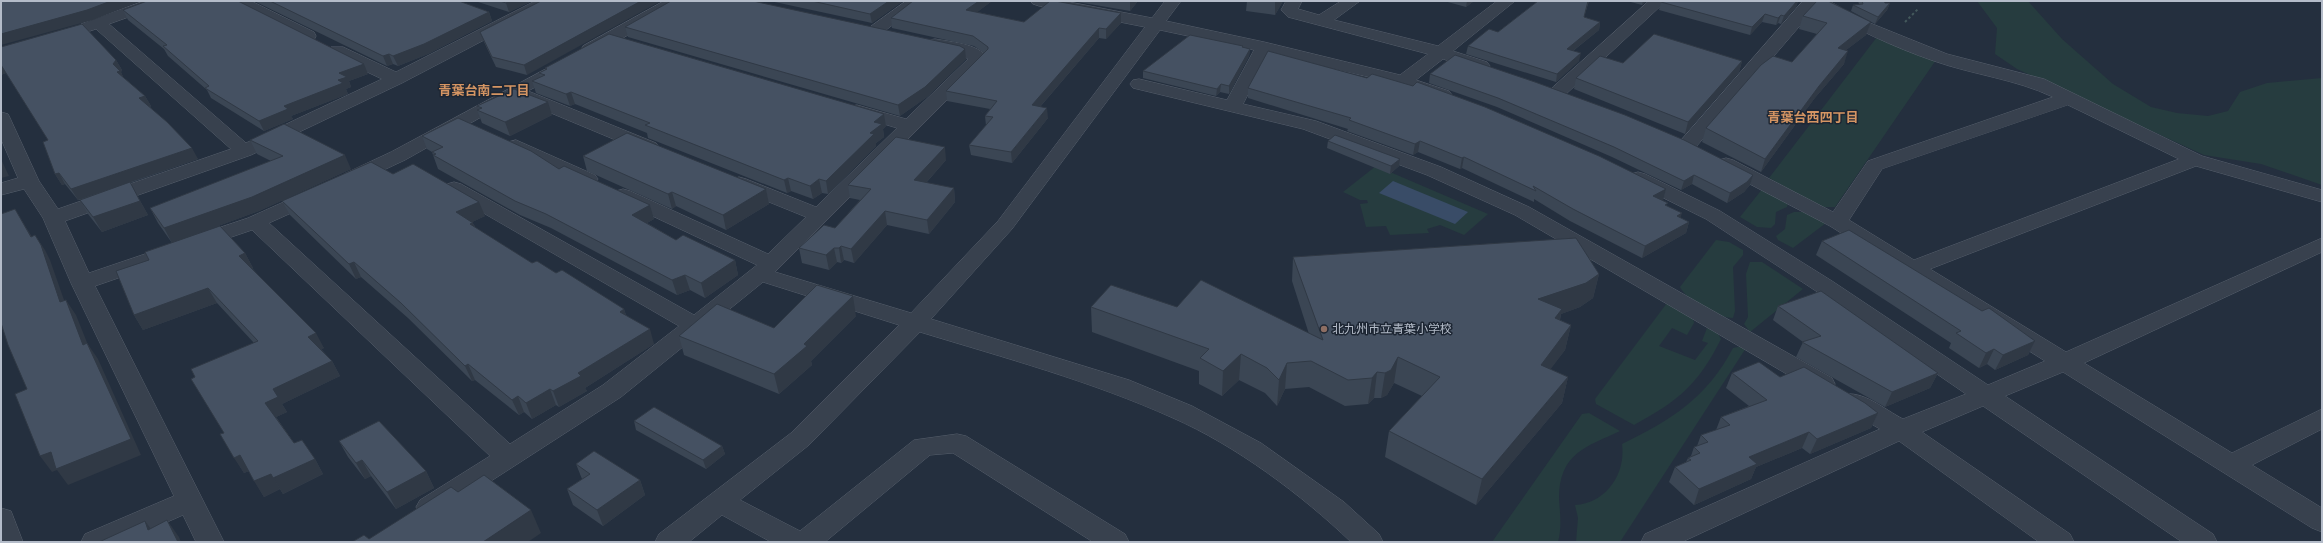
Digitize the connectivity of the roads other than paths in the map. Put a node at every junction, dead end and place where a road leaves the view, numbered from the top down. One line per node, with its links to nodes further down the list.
1 (159, 1): 18 (street)
2 (240, 1): 27 (street)
3 (547, 1): 15 (street)
4 (676, 1): 21 (street)
5 (916, 1): 20 (street)
6 (1041, 1): 17 (street)
7 (1173, 1): 17 (street)
8 (1294, 1): 16 (street)
9 (1352, 1): 16 (street)
10 (1507, 1): 25 (street)
11 (1658, 1): 30 (street)
12 (1812, 1): 53 (street)
13 (1816, 1): 32 (street)
14 (489, 13): 15 (street)
15 (510, 20): 27 (street)
16 (1321, 21): 25 (street)
17 (1157, 23): 24 (street); 58 (street)
18 (99, 24): 19 (street); 39 (street)
19 (69, 32)
20 (899, 36)
21 (611, 38): 23 (street); 31 (street)
22 (922, 41): 38 (street)
23 (634, 44)
24 (1264, 47): 28 (street); 34 (street)
25 (1440, 52): 26 (street); 28 (street)
26 (1500, 72)
27 (396, 79): 39 (street)
28 (1404, 81): 33 (street)
29 (1139, 84): 34 (street)
30 (1559, 91)
31 (514, 92): 37 (street); 40 (street)
32 (2069, 98): 42 (street); 53 (street)
33 (1461, 102)
34 (1233, 105): 63 (street)
35 (841, 106): 38 (street)
36 (1, 118): 47 (street)
37 (461, 122): 41 (street); 55 (street)
38 (909, 126): 50 (street)
39 (244, 151): 51 (street)
40 (667, 154)
41 (398, 156): 43 (street); 52 (street)
42 (2195, 160): 49 (street); 56 (street)
43 (419, 168)
44 (1617, 168): 61 (street)
45 (725, 177): 50 (street)
46 (440, 180): 59 (street)
47 (29, 181): 48 (street); 51 (street)
48 (1, 189)
49 (2322, 196)
50 (819, 215): 55 (street)
51 (53, 218): 57 (street)
52 (255, 222): 57 (street); 64 (street)
53 (1837, 222): 56 (street)
54 (2322, 244): 60 (street)
55 (766, 268): 58 (street); 59 (street)
56 (1913, 268): 60 (street)
57 (82, 284): 66 (street)
58 (915, 323): 67 (street); 78 (street)
59 (696, 326): 64 (street)
60 (2066, 362): 61 (street); 65 (street)
61 (1985, 395): 63 (street); 81 (street)
62 (2322, 418): 65 (street)
63 (1901, 430): 79 (street); 80 (street)
64 (509, 458): 69 (street)
65 (2231, 465): 70 (street)
66 (189, 501): 72 (street); 73 (street)
67 (720, 502): 74 (street); 75 (street)
68 (1, 518): 71 (street)
69 (408, 521)
70 (2322, 521)
71 (9, 542)
72 (95, 542)
73 (210, 542)
74 (669, 542)
75 (795, 542)
76 (806, 542): 77 (street)
77 (1115, 542)
78 (1369, 542)
79 (1655, 542)
80 (2060, 542)
81 (2204, 542)

